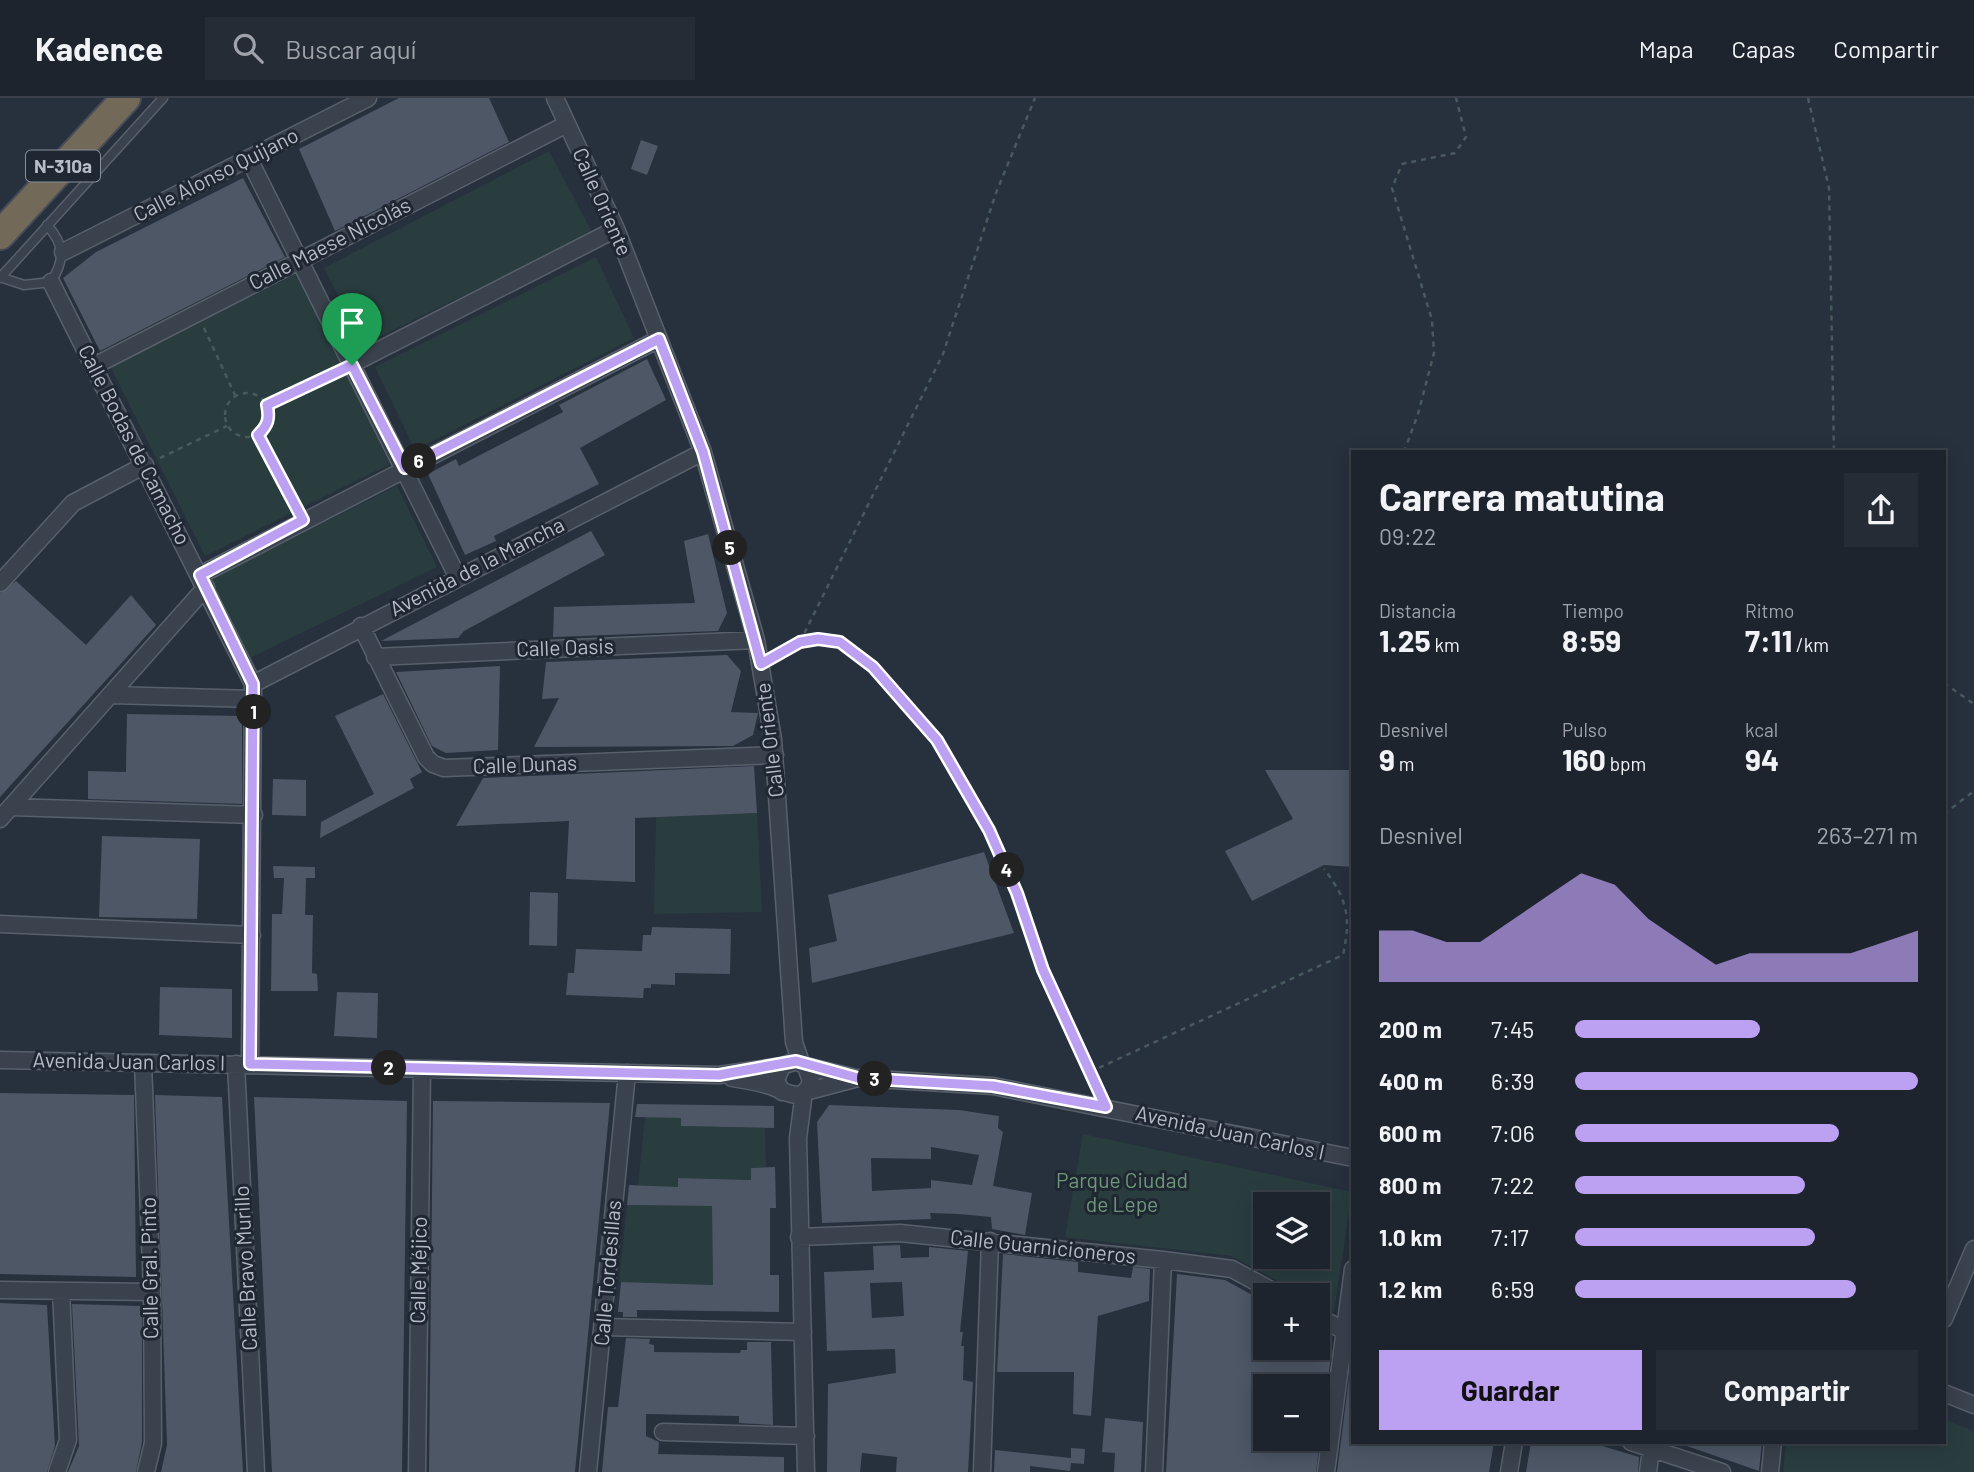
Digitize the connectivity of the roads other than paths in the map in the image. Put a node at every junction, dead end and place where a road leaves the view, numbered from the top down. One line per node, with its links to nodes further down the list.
1 (126, 98): 9 (highway, N-310a)
2 (163, 98): 7 (lane)
3 (368, 98): 6 (street, Calle Alonso Quijano)
4 (555, 98): 5 (street, Calle Oriente)
5 (567, 124): 8 (street, Calle Oriente); 11 (street, Calle Maese Nicolás)
6 (249, 159): 10 (street, Calle Alonso Quijano); 11 (street)
7 (47, 225): 10 (lane); 12 (lane)
8 (616, 229): 14 (street, Calle Oriente); 15 (street)
9 (0, 234)
10 (63, 252): 13 (lane)
11 (299, 259): 15 (street); 16 (street, Calle Maese Nicolás)
12 (0, 277): 13 (lane)
13 (51, 282): 16 (street, Calle Bodas de Camacho)
14 (659, 339): 17 (street, Calle Oriente); 19 (street)
15 (352, 365): 19 (street)
16 (94, 366): 18 (street, Calle Bodas de Camacho)
17 (703, 452): 20 (street, Avenida de la Mancha); 24 (street, Calle Oriente)
18 (145, 465): 21 (street, Calle Bodas de Camacho); 22 (street)
19 (405, 468): 20 (street); 21 (street)
20 (458, 578): 23 (street, Avenida de la Mancha)
21 (203, 581): 26 (street, Calle Bodas de Camacho); 27 (street)
22 (0, 583)
23 (361, 626): 25 (street, Calle Dunas); 26 (street, Avenida de la Mancha)
24 (756, 640): 25 (street, Calle Oasis); 28 (street, Calle Oriente)
25 (375, 657): 28 (street, Calle Dunas)
26 (254, 692): 27 (street); 30 (street)
27 (113, 695): 29 (street)
28 (775, 755): 33 (street, Calle Oriente)
29 (6, 813): 30 (street)
30 (254, 815): 32 (street)
31 (0, 924): 32 (street)
32 (252, 935): 36 (street)
33 (794, 1042): 37 (street); 38 (street)
34 (0, 1060): 35 (street, Avenida Juan Carlos I)
35 (144, 1063): 36 (street, Avenida Juan Carlos I); 55 (street, Calle Gral. Pinto)
36 (243, 1064): 39 (street, Avenida Juan Carlos I); 70 (street, Calle Bravo Murillo)
37 (804, 1064): 38 (street); 42 (street); 44 (street)
38 (782, 1065): 41 (street); 43 (street)
39 (422, 1069): 40 (street, Avenida Juan Carlos I); 71 (street, Calle Méjico)
40 (627, 1073): 41 (street, Avenida Juan Carlos I); 57 (street, Calle Tordesillas)
41 (719, 1075): 43 (street)
42 (858, 1078): 44 (street); 46 (street, Avenida Juan Carlos I)
43 (783, 1092): 44 (street); 45 (street)
44 (805, 1092): 45 (street)
45 (798, 1138): 47 (street)
46 (1351, 1158)
47 (799, 1237): 48 (street, Calle Guarnicioneros); 59 (street)
48 (990, 1241): 50 (street, Calle Guarnicioneros); 74 (street)
49 (1974, 1250): 56 (street)
50 (1163, 1260): 51 (street, Calle Guarnicioneros); 75 (street)
51 (1258, 1283)
52 (0, 1290): 54 (street)
53 (1351, 1290): 60 (street)
54 (61, 1291): 55 (street); 68 (street)
55 (152, 1292): 69 (street, Calle Gral. Pinto)
56 (1946, 1314)
57 (603, 1327): 59 (street); 72 (street, Calle Tordesillas)
58 (1330, 1328): 60 (street)
59 (803, 1332): 64 (street)
60 (1346, 1343): 76 (street)
61 (1946, 1394): 62 (street)
62 (1974, 1405)
63 (663, 1432): 64 (street)
64 (806, 1436): 73 (street)
65 (1514, 1444): 77 (street)
66 (1773, 1444): 80 (street)
67 (1651, 1446): 78 (street); 79 (street)
68 (57, 1472)
69 (146, 1472)
70 (256, 1472)
71 (417, 1472)
72 (589, 1472)
73 (806, 1472)
74 (982, 1472)
75 (1154, 1472)
76 (1325, 1472)
77 (1509, 1472)
78 (1648, 1472)
79 (1722, 1472)
80 (1770, 1472)

